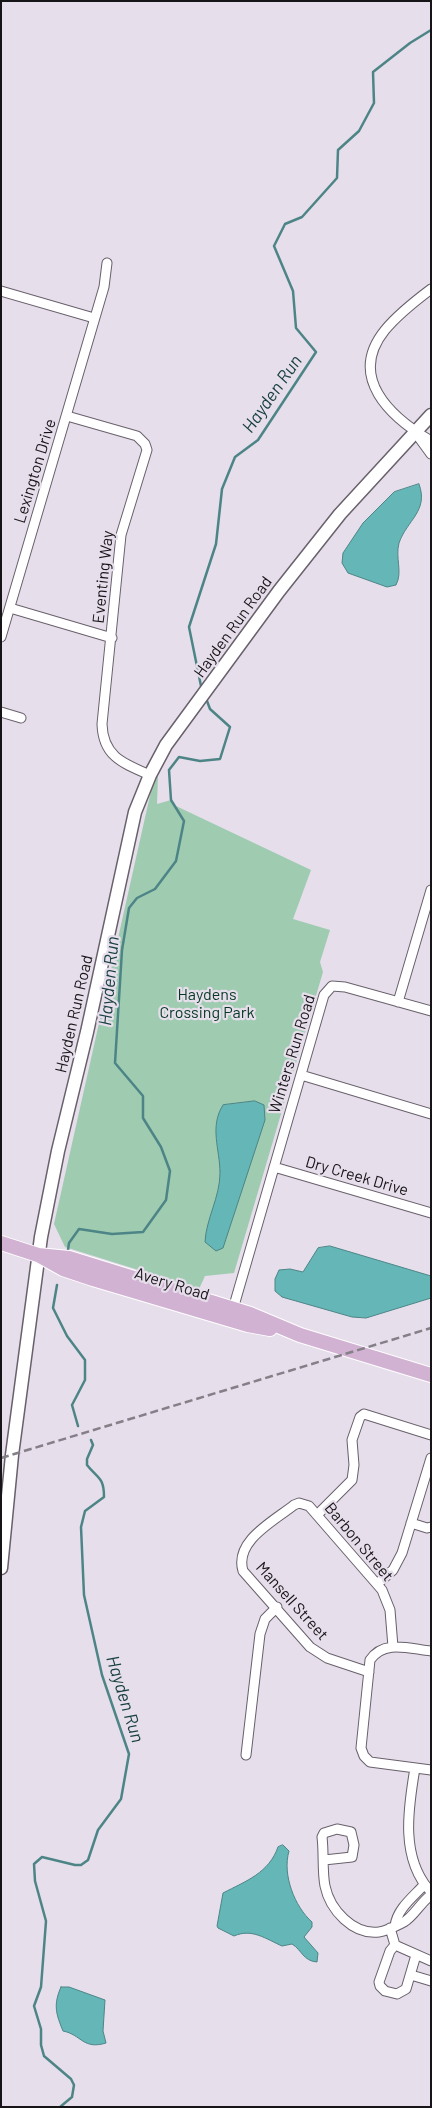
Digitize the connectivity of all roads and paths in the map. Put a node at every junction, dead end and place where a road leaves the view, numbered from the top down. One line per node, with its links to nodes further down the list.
1 (107, 263): 4 (street, Lexington Drive)
2 (431, 289): 7 (street)
3 (1, 291): 4 (street)
4 (94, 318): 6 (street, Lexington Drive)
5 (431, 415): 7 (main road, Hayden Run Road)
6 (67, 416): 10 (street, Lexington Drive); 12 (street, Eventing Way)
7 (415, 432): 8 (street); 9 (street); 15 (main road, Hayden Run Road)
8 (431, 441)
9 (431, 454)
10 (10, 608): 11 (street, Lexington Drive); 12 (street)
11 (1, 637)
12 (112, 638): 15 (street, Eventing Way)
13 (1, 712): 14 (street)
14 (21, 718)
15 (150, 775): 24 (main road, Hayden Run Road)
16 (431, 890): 17 (street)
17 (398, 1002): 18 (street); 19 (street, Winters Run Road)
18 (431, 1011)
19 (301, 1075): 20 (street); 21 (street, Winters Run Road)
20 (431, 1114)
21 (274, 1167): 22 (street, Dry Creek Drive); 25 (street, Winters Run Road)
22 (431, 1214)
23 (1, 1244): 24 (main road, Avery Road)
24 (38, 1255): 25 (main road, Avery Road); 26 (main road, Avery Road); 34 (main road, Hayden Run Road)
25 (233, 1309): 26 (main road, Avery Road)
26 (300, 1335): 27 (main road, Avery Road)
27 (431, 1375)
28 (431, 1435): 30 (street)
29 (431, 1458): 31 (street)
30 (318, 1514): 32 (street, Barbon Street); 35 (street, Barbon Street)
31 (411, 1523): 33 (street); 35 (street)
32 (267, 1527): 36 (street, Mansell Street)
33 (429, 1529)
34 (1, 1568)
35 (377, 1584): 37 (street, Barbon Street)
36 (277, 1607): 39 (street, Mansell Street); 40 (street)
37 (393, 1647): 38 (street); 39 (street)
38 (431, 1651)
39 (369, 1672): 41 (street)
40 (246, 1755)
41 (416, 1768): 42 (street); 44 (street)
42 (431, 1770)
43 (324, 1860): 45 (street)
44 (429, 1891): 45 (street)
45 (392, 1927): 46 (street)
46 (395, 1945): 47 (street); 49 (street)
47 (416, 1956): 48 (street); 49 (street)
48 (431, 1960)
49 (411, 1975): 50 (street)
50 (431, 1981)

